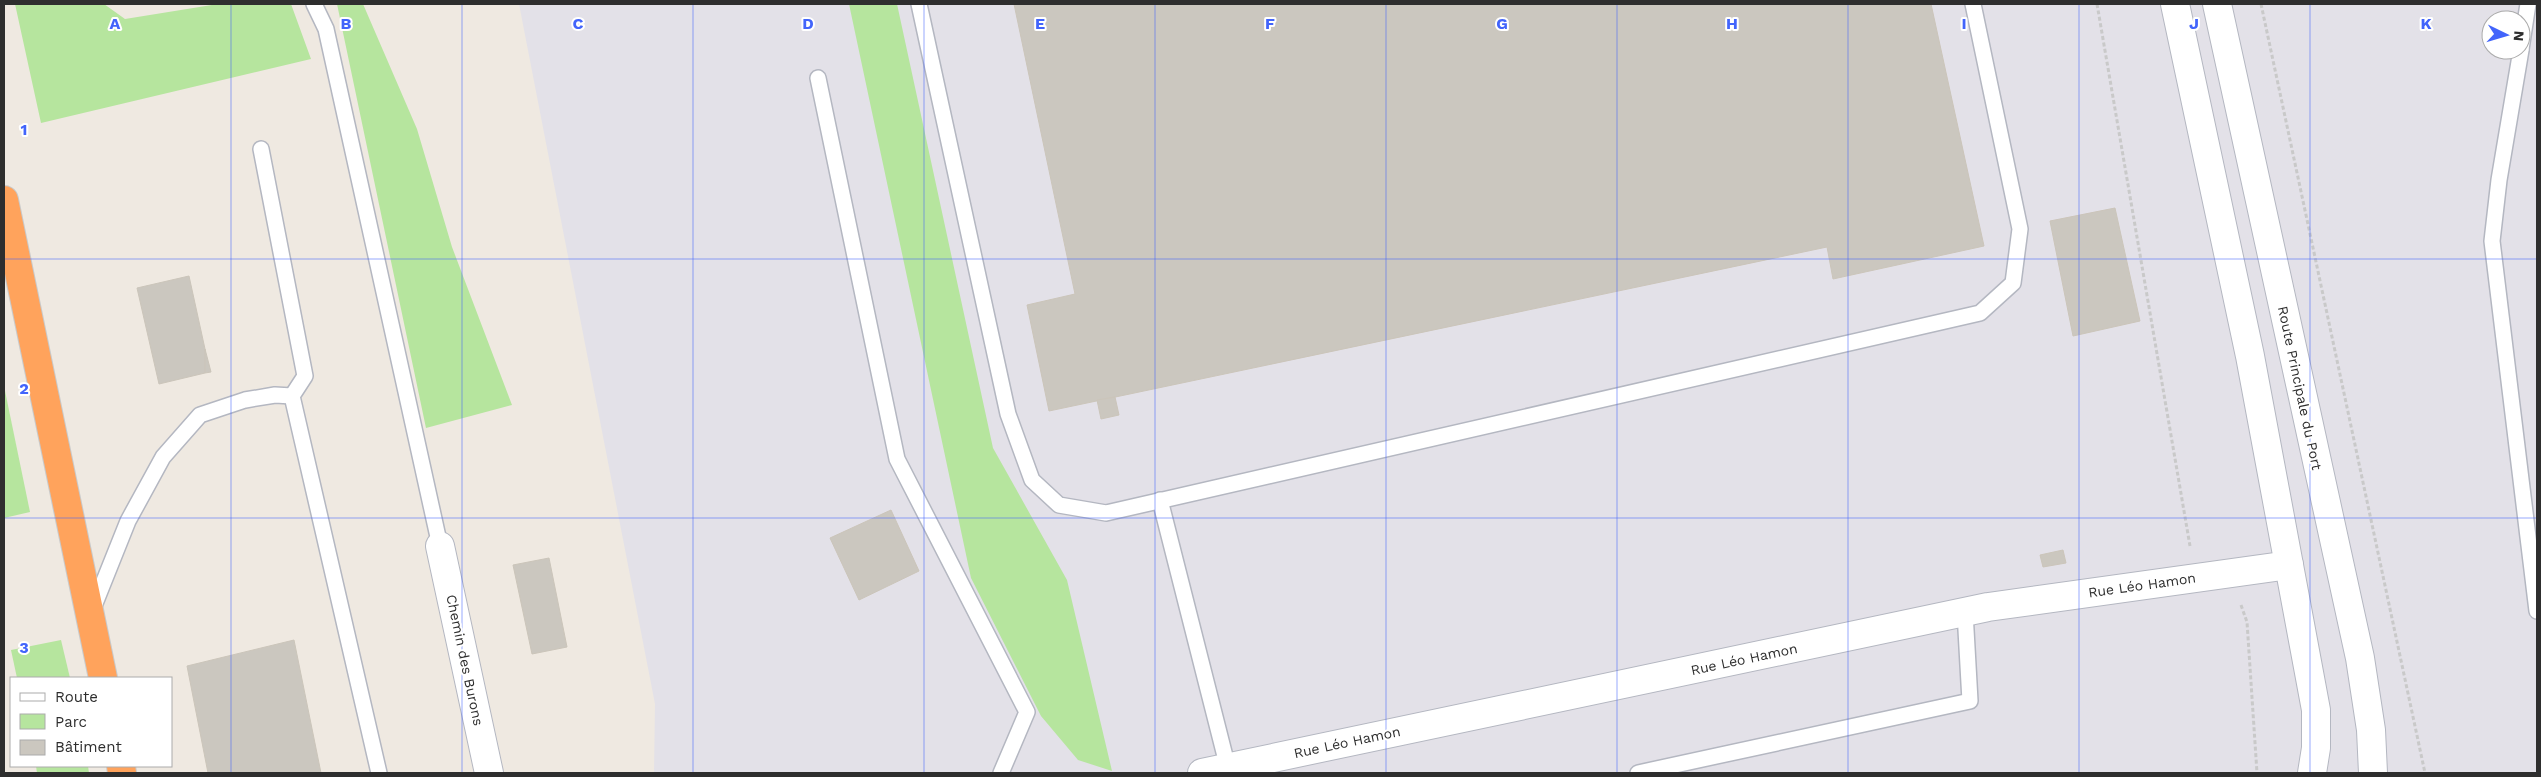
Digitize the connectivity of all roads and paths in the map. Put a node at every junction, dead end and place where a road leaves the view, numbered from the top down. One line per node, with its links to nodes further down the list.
1 (314, 4): 15 (lane)
2 (919, 4): 13 (lane)
3 (1973, 4): 13 (lane)
4 (2097, 4): 14 (path)
5 (2175, 4): 16 (main road)
6 (2217, 4): 30 (main road, Route Principale du Port)
7 (2261, 4): 31 (path)
8 (2519, 60): 17 (lane)
9 (818, 78): 25 (lane)
10 (260, 149): 12 (lane)
11 (4, 200): 20 (highway)
12 (292, 396): 20 (lane); 23 (lane)
13 (1160, 500): 22 (lane)
14 (2189, 539)
15 (440, 546): 24 (main road, Chemin des Burons)
16 (2289, 564): 18 (main road, Rue Léo Hamon); 29 (main road)
17 (2537, 611)
18 (1965, 612): 22 (main road, Rue Léo Hamon); 27 (lane)
19 (2245, 616): 28 (path)
20 (90, 617): 21 (highway)
21 (103, 677)
22 (1228, 768): 26 (main road, Rue Léo Hamon)
23 (379, 773)
24 (489, 773)
25 (1001, 773)
26 (1202, 773)
27 (1638, 773)
28 (2257, 773)
29 (2312, 773)
30 (2373, 773)
31 (2425, 773)

